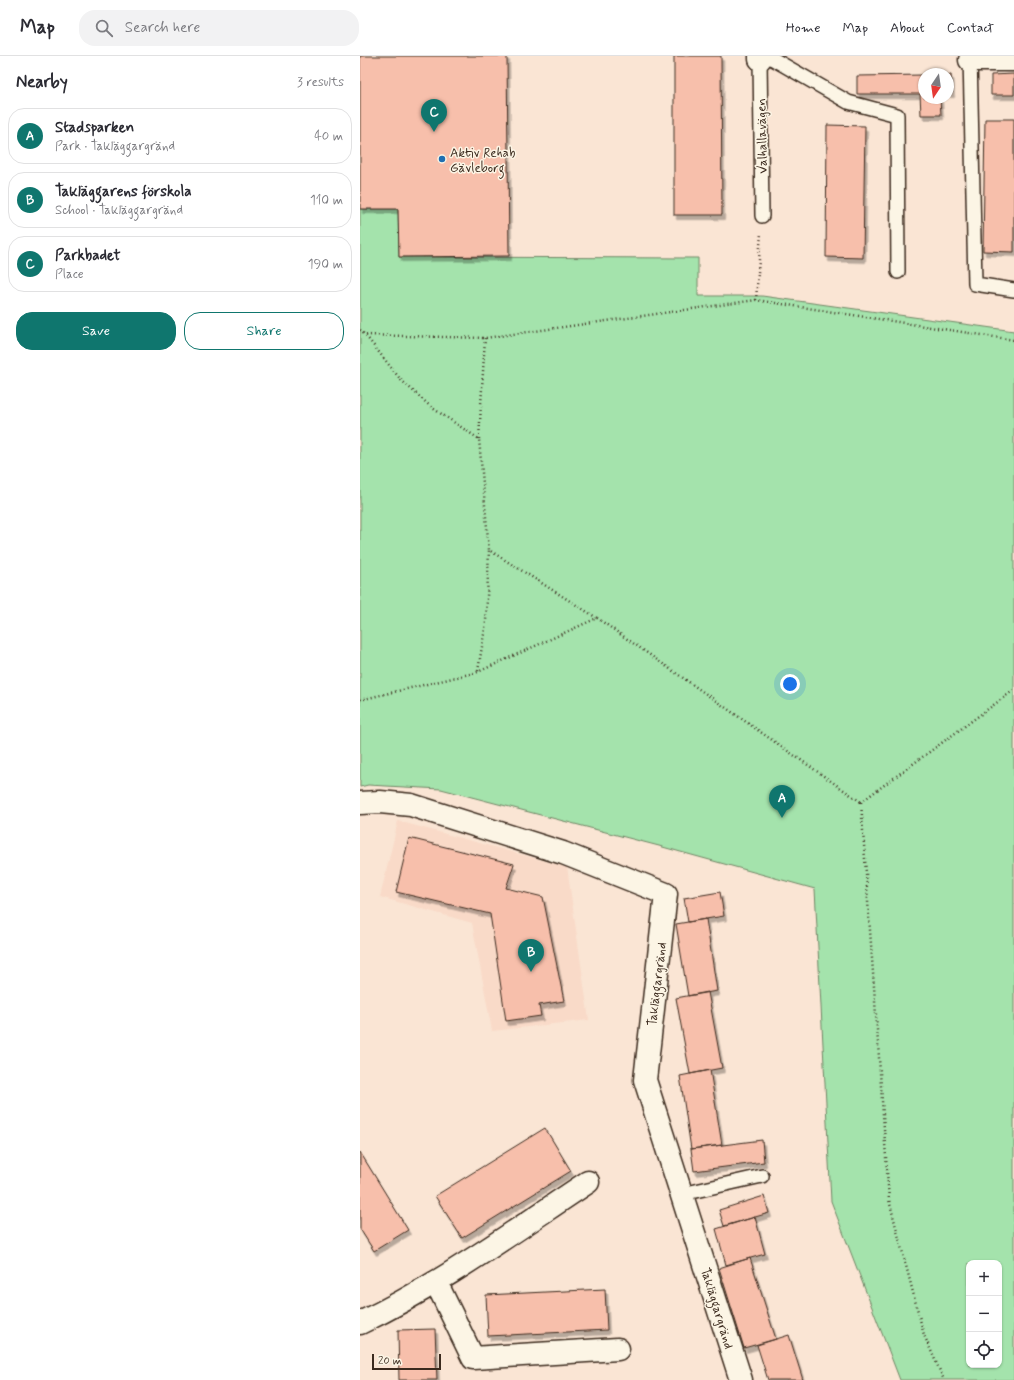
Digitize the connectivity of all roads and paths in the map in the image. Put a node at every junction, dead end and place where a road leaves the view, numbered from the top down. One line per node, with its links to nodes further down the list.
1 (763, 57): 4 (lane, Valhallavägen); 5 (lane)
2 (970, 58): 3 (street); 6 (lane)
3 (1014, 60)
4 (762, 216): 7 (path)
5 (898, 272)
6 (1014, 290)
7 (756, 300): 10 (path); 11 (path)
8 (360, 330): 9 (path)
9 (365, 335): 10 (path); 12 (path)
10 (485, 338): 12 (path)
11 (1014, 340)
12 (479, 439): 13 (path)
13 (489, 550): 14 (path); 15 (path)
14 (597, 618): 15 (path); 18 (path)
15 (478, 672): 17 (path)
16 (1014, 690): 18 (path)
17 (360, 700)
18 (861, 802): 27 (path)
19 (360, 803): 22 (street, Takläggargränd)
20 (762, 1176): 22 (lane)
21 (588, 1182): 23 (street)
22 (682, 1194): 26 (street, Takläggargränd)
23 (436, 1282): 24 (street); 25 (street)
24 (360, 1323)
25 (618, 1349)
26 (741, 1380)
27 (944, 1380)

